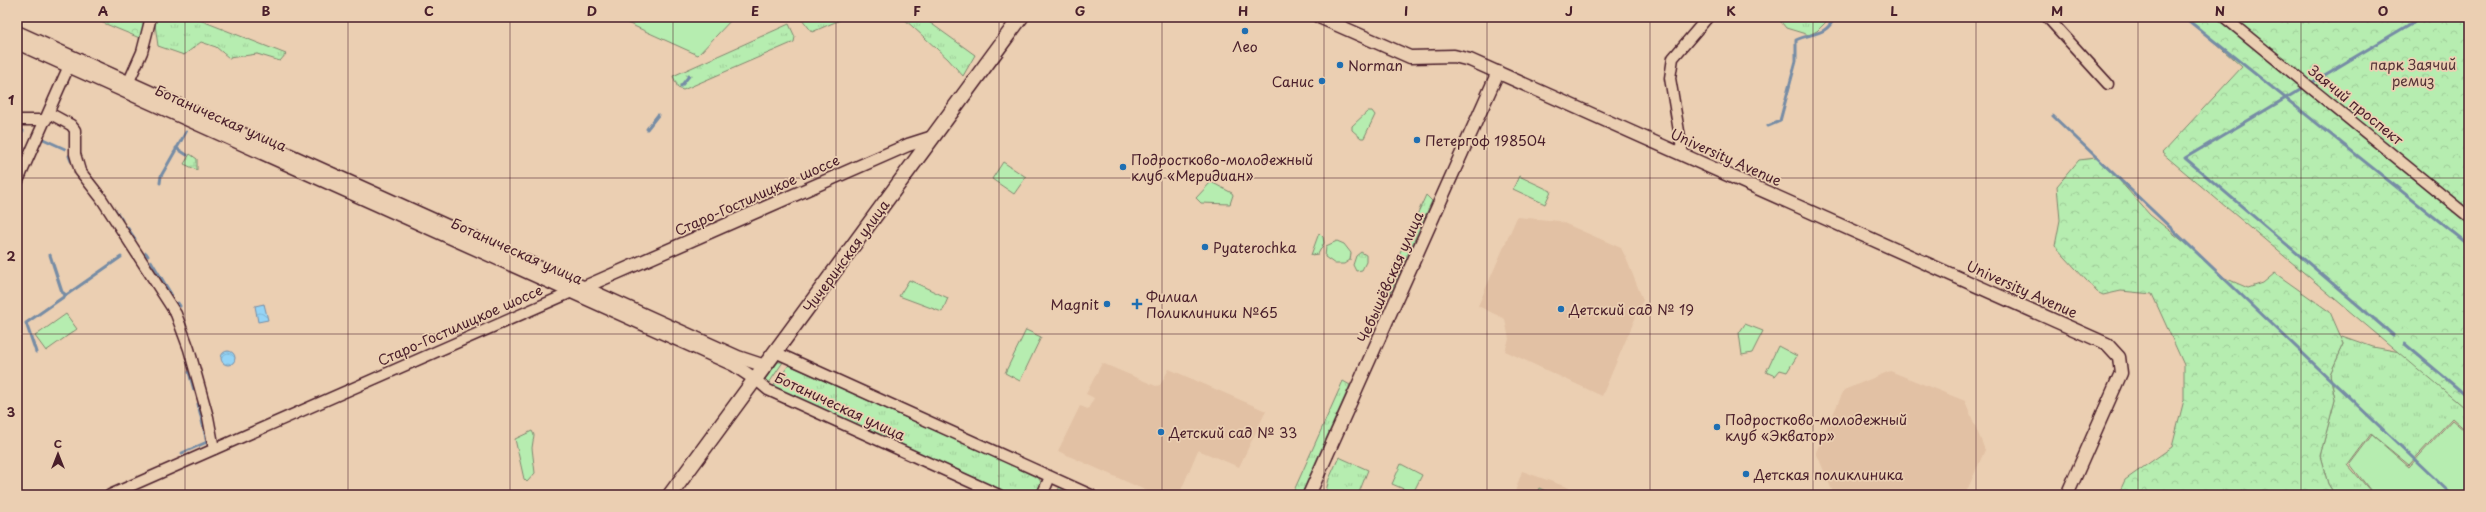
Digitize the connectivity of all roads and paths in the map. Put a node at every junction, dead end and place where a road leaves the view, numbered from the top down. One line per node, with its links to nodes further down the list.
1 (151, 17): 12 (street)
2 (1021, 17): 15 (main road, Чичеринская улица)
3 (1318, 17): 10 (street, University Avenue)
4 (1708, 17): 16 (street)
5 (2047, 17): 11 (street)
6 (2224, 17): 18 (street, Заячий проспект)
7 (17, 32): 9 (street, Ботаническая улица)
8 (17, 43): 9 (street, Ботаническая улица)
9 (71, 62): 12 (street, Ботаническая улица); 13 (street)
10 (1498, 72): 16 (street, University Avenue); 31 (street, Чебышёвская улица)
11 (2108, 84)
12 (126, 87): 19 (street, Ботаническая улица); 20 (street, Ботаническая улица)
13 (48, 116): 14 (street); 17 (street); 24 (street)
14 (17, 120)
15 (933, 137): 19 (street, Старо-Гостилицкое шоссе); 21 (main road, Чичеринская улица)
16 (1683, 155): 32 (street, University Avenue)
17 (17, 183)
18 (2469, 216)
19 (583, 287): 20 (street, Старо-Гостилицкое шоссе); 22 (street, Ботаническая улица)
20 (572, 292): 23 (street, Ботаническая улица); 24 (street, Старо-Гостилицкое шоссе)
21 (775, 352): 22 (main road, Чичеринская улица); 25 (street, Ботаническая улица)
22 (765, 366): 23 (main road, Чичеринская улица)
23 (756, 379): 27 (main road, Чичеринская улица); 28 (street, Ботаническая улица)
24 (214, 449): 26 (street, Старо-Гостилицкое шоссе)
25 (1050, 477): 29 (street); 30 (street, Ботаническая улица)
26 (110, 495)
27 (670, 495)
28 (999, 495)
29 (1042, 495)
30 (1091, 495)
31 (1309, 495)
32 (2067, 495)

